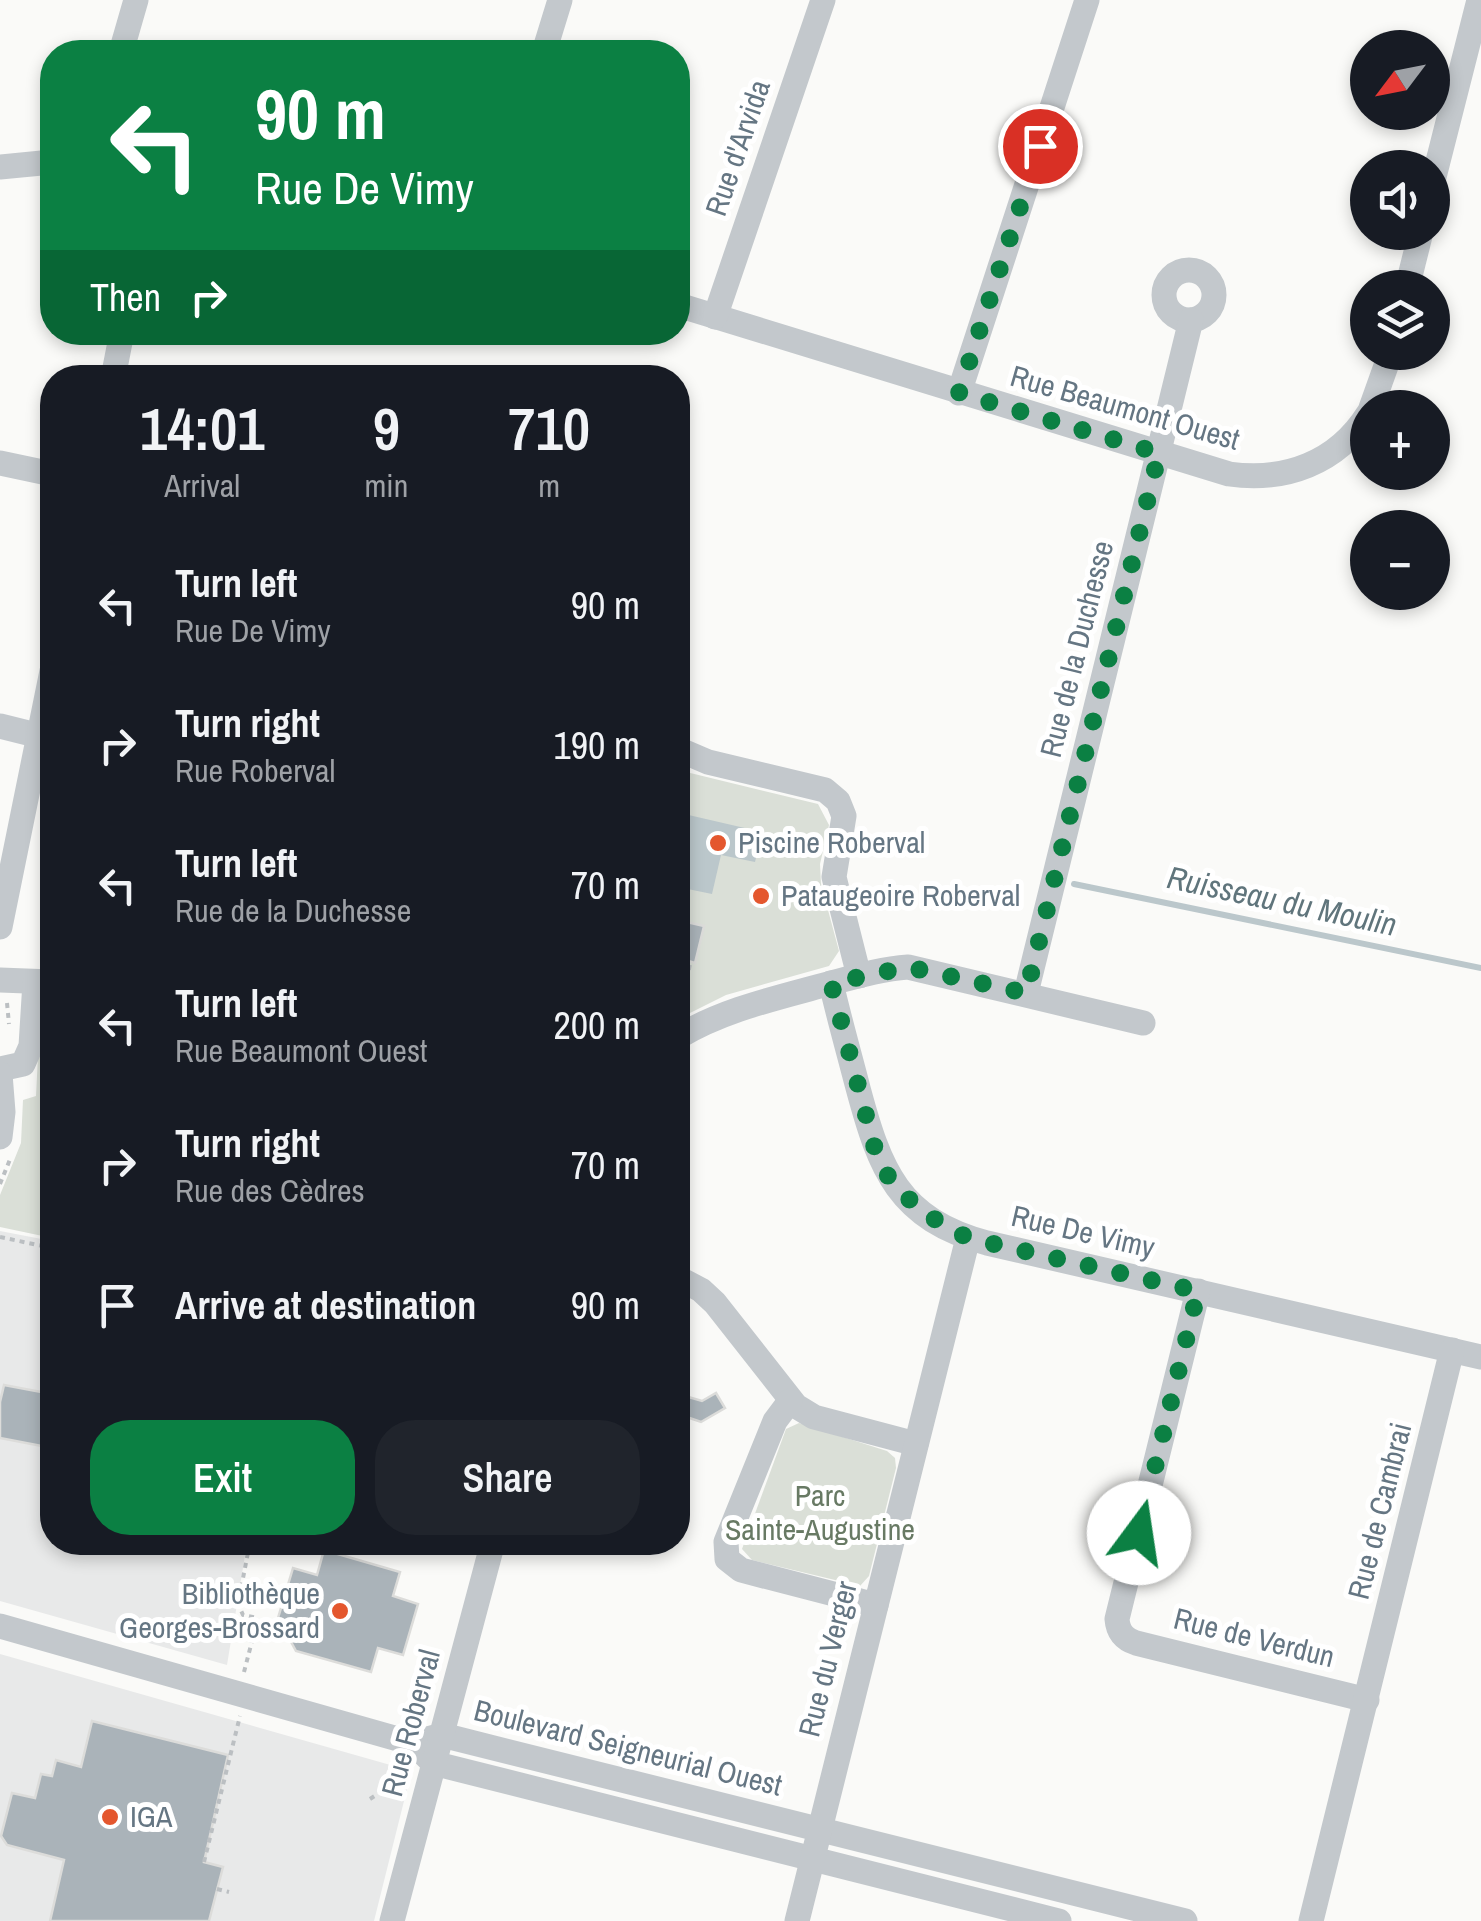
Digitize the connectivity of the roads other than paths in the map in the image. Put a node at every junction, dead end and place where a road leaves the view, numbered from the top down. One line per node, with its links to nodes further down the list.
1 (136, 0): 6 (street)
2 (560, 0): 7 (street)
3 (823, 0): 12 (street, Rue d'Arvida)
4 (1087, 0): 14 (street)
5 (1479, 0): 8 (street)
6 (124, 40)
7 (548, 40)
8 (1441, 150)
9 (40, 163): 10 (street)
10 (0, 167)
11 (690, 309): 12 (street, Rue Beaumont Ouest)
12 (715, 317): 14 (street, Rue Beaumont Ouest)
13 (1191, 320): 16 (street, Rue de la Duchesse)
14 (959, 393): 16 (street, Rue Beaumont Ouest)
15 (1350, 433): 16 (street, Rue Beaumont Ouest)
16 (1159, 453): 28 (street, Rue de la Duchesse)
17 (0, 463): 18 (street)
18 (40, 471)
19 (0, 726): 20 (street)
20 (40, 735)
21 (690, 754): 24 (street)
22 (40, 761): 23 (street)
23 (0, 927)
24 (859, 976): 27 (street); 28 (street)
25 (0, 980): 26 (street)
26 (40, 982)
27 (831, 983): 31 (street); 34 (street, Rue De Vimy)
28 (1026, 993): 30 (street)
29 (40, 1003): 32 (street)
30 (1143, 1022)
31 (690, 1031)
32 (0, 1072): 33 (street)
33 (0, 1137)
34 (968, 1238): 36 (street, Rue De Vimy); 40 (street, Rue du Verger)
35 (690, 1284): 39 (street)
36 (1198, 1291): 37 (street, Rue De Vimy); 44 (street, Rue de Verdun)
37 (1452, 1350): 38 (street, Rue De Vimy); 44 (street, Rue de Cambrai)
38 (1481, 1357)
39 (790, 1401): 40 (street); 42 (street)
40 (916, 1444): 42 (street, Rue du Verger)
41 (490, 1555): 45 (street, Rue Roberval)
42 (876, 1605): 48 (street, Rue du Verger)
43 (0, 1626): 46 (street, Boulevard Seigneurial Ouest)
44 (1367, 1700): 54 (street, Rue de Cambrai)
45 (442, 1736): 46 (street, Boulevard Seigneurial Ouest); 47 (street, Rue Roberval); 48 (street, Boulevard Seigneurial Ouest)
46 (414, 1743): 47 (street)
47 (421, 1768): 49 (street, Boulevard Seigneurial Ouest); 50 (street, Rue Roberval)
48 (819, 1829): 49 (street, Rue du Verger); 53 (street, Boulevard Seigneurial Ouest)
49 (812, 1860): 51 (street, Rue du Verger); 52 (street, Boulevard Seigneurial Ouest)
50 (392, 1921)
51 (797, 1921)
52 (1059, 1921)
53 (1184, 1921)
54 (1311, 1921)

